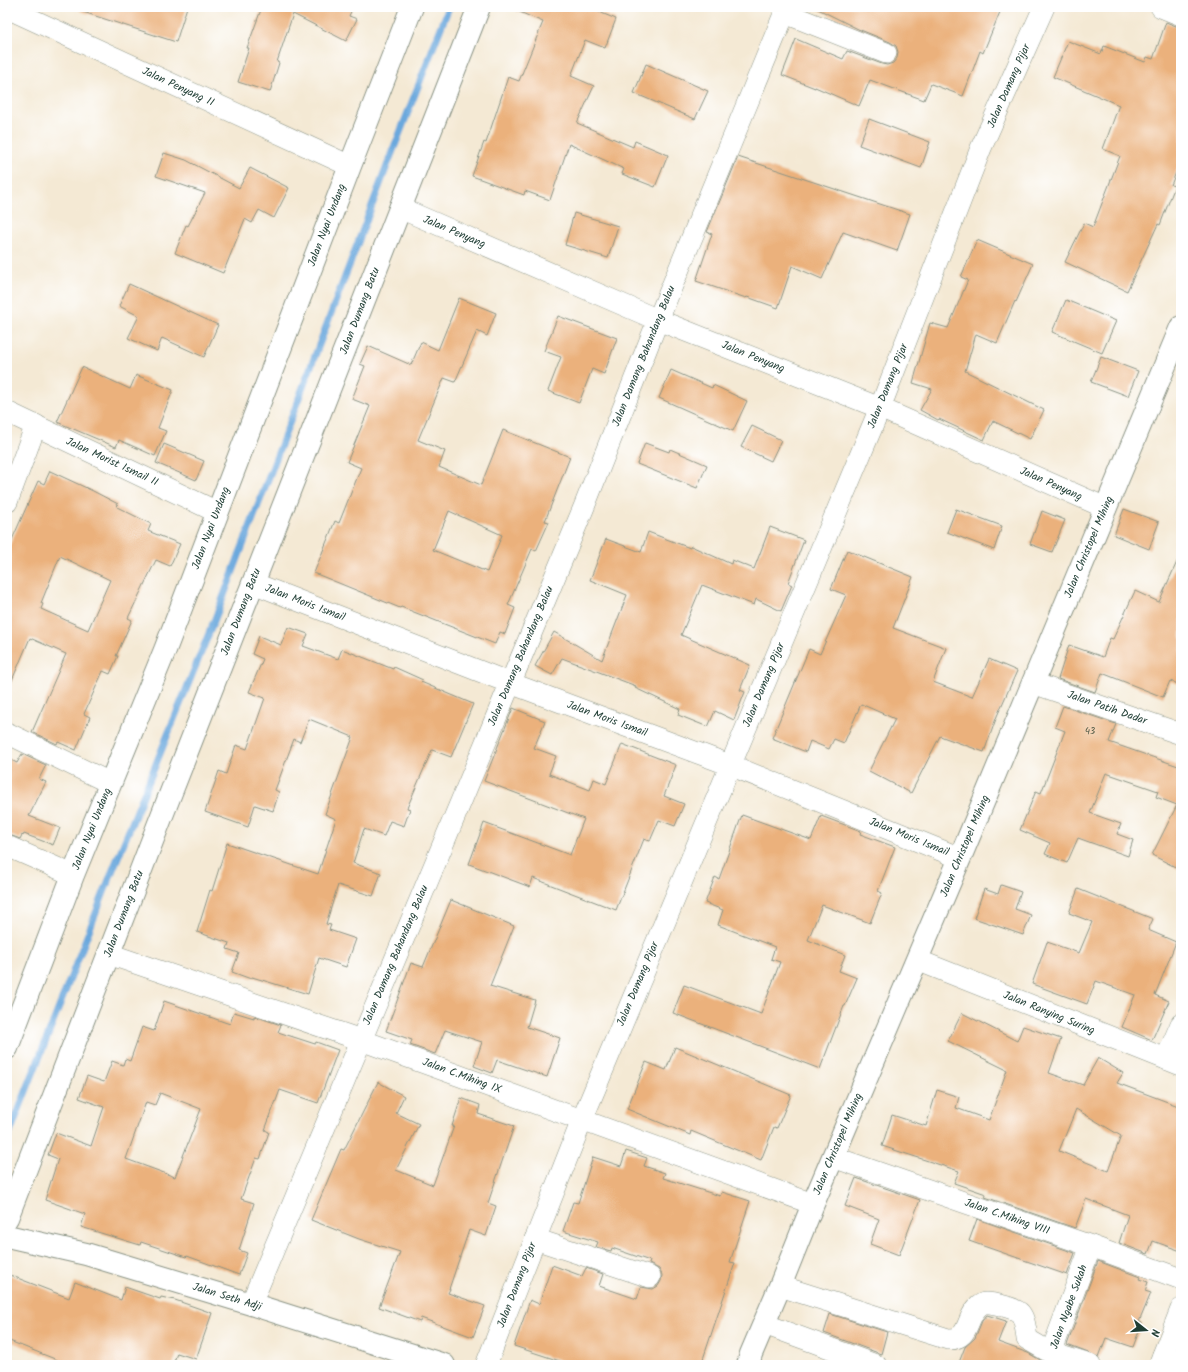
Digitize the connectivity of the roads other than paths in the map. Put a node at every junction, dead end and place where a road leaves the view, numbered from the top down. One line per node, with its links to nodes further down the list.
1 (412, 7): 9 (street, Jalan Nyai Undang)
2 (478, 7): 10 (street, Jalan Dumang Batu)
3 (1044, 7): 13 (street, Jalan Damang Pijar)
4 (1161, 7): 7 (street)
5 (786, 10): 8 (street); 11 (street, Jalan Damang Bahandang Balau)
6 (10, 12): 9 (street, Jalan Penyang II)
7 (1181, 15)
8 (886, 53)
9 (350, 166): 18 (street, Jalan Nyai Undang)
10 (400, 208): 11 (street, Jalan Penyang); 19 (street, Jalan Dumang Batu)
11 (658, 320): 13 (street, Jalan Penyang); 20 (street, Jalan Damang Bahandang Balau)
12 (1181, 327): 17 (street, Jalan Christopel Mihing)
13 (880, 408): 17 (street, Jalan Penyang); 24 (street, Jalan Damang Pijar)
14 (7, 412): 15 (street, Jalan Morist Ismail II)
15 (36, 425): 16 (street); 18 (street, Jalan Morist Ismail II)
16 (7, 502)
17 (1106, 508): 21 (street, Jalan Christopel Mihing)
18 (217, 512): 25 (street, Jalan Nyai Undang)
19 (253, 583): 20 (street, Jalan Moris Ismail); 29 (street, Jalan Dumang Batu)
20 (510, 683): 24 (street, Jalan Moris Ismail); 32 (street, Jalan Damang Bahandang Balau)
21 (1033, 683): 23 (street, Jalan Patih Dadar); 27 (street, Jalan Christopel Mihing)
22 (7, 733): 25 (street)
23 (1181, 734)
24 (730, 765): 27 (street, Jalan Moris Ismail); 35 (street, Jalan Damang Pijar)
25 (110, 784): 28 (street, Jalan Nyai Undang)
26 (7, 846): 28 (street)
27 (960, 858): 30 (street, Jalan Christopel Mihing)
28 (73, 875): 33 (street, Jalan Nyai Undang)
29 (109, 954): 32 (street, Jalan C.Mihing IX); 38 (street, Jalan Dumang Batu)
30 (917, 960): 34 (street, Jalan Ranying Suring); 36 (street, Jalan Christopel Mihing)
31 (1181, 1024): 34 (street)
32 (361, 1040): 35 (street, Jalan C.Mihing IX); 45 (street, Jalan Damang Bahandang Balau)
33 (7, 1048)
34 (1173, 1062)
35 (582, 1120): 37 (street, Jalan C.Mihing IX); 40 (street, Jalan Damang Pijar)
36 (833, 1157): 37 (street, Jalan Christopel Mihing); 41 (street, Jalan C.Mihing VIII)
37 (813, 1204): 44 (street, Jalan Christopel Mihing)
38 (7, 1218)
39 (7, 1236): 45 (street, Jalan Seth Adji)
40 (535, 1239): 42 (street); 51 (street, Jalan Damang Pijar)
41 (1091, 1246): 43 (street, Jalan C.Mihing VIII); 48 (street, Jalan Ngabe Sukah)
42 (650, 1276)
43 (1181, 1279)
44 (780, 1286): 47 (street, Jalan Christopel Mihing); 48 (street)
45 (251, 1304): 50 (street, Jalan Seth Adji)
46 (1181, 1309): 49 (street)
47 (764, 1324): 52 (street, Jalan Christopel Mihing); 53 (street)
48 (1051, 1353): 54 (street, Jalan Ngabe Sukah)
49 (1168, 1360)
50 (444, 1365)
51 (486, 1365)
52 (748, 1365)
53 (876, 1365)
54 (1090, 1365)

